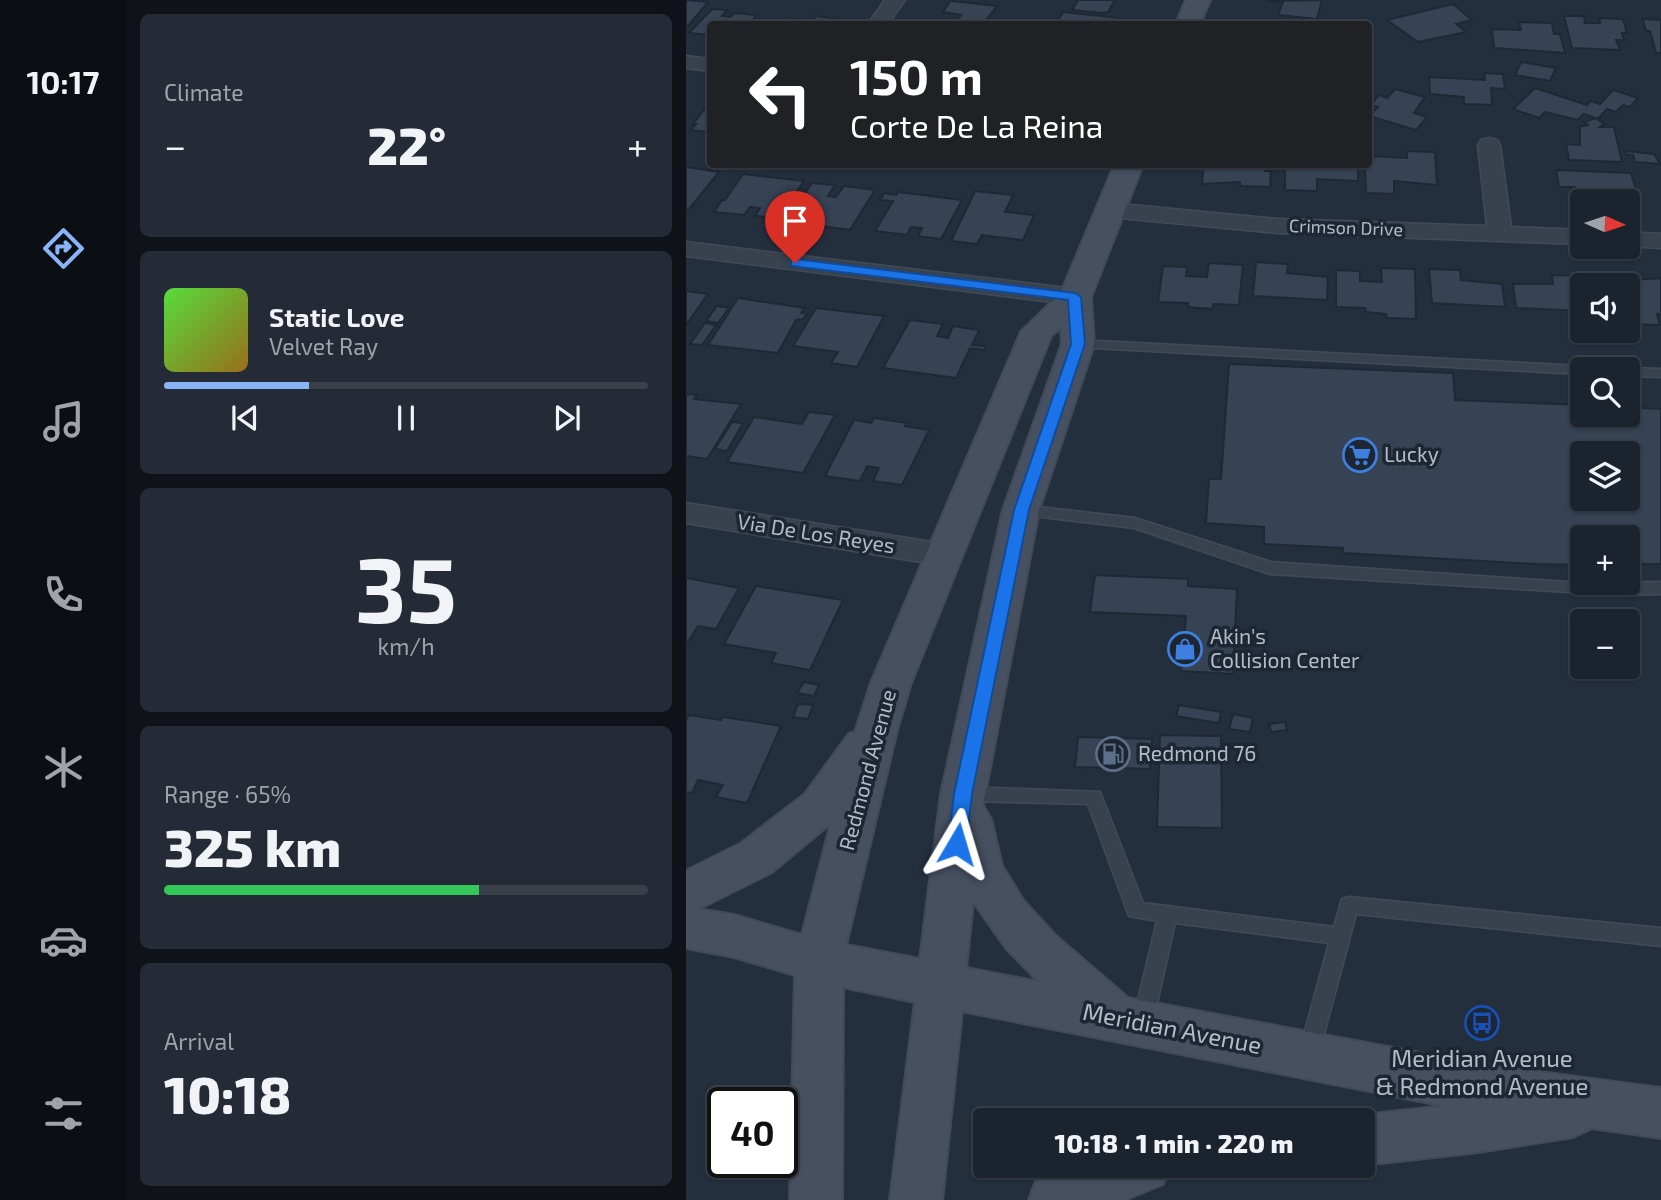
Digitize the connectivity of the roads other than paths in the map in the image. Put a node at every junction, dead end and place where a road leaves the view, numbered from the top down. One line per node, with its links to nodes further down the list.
1 (895, 0): 3 (street)
2 (1198, 0): 4 (street)
3 (880, 21)
4 (1189, 21)
5 (686, 62): 6 (street)
6 (707, 65)
7 (1489, 145): 10 (street)
8 (1127, 168): 9 (street, Redmond Avenue)
9 (1110, 211): 10 (street, Crimson Drive); 15 (street, Redmond Avenue)
10 (1500, 234): 11 (street, Crimson Drive)
11 (1570, 237)
12 (1640, 240): 13 (street)
13 (1661, 241)
14 (686, 249): 15 (street)
15 (1075, 297): 16 (street, Redmond Avenue); 20 (street, Redmond Avenue)
16 (1078, 344): 17 (lane); 21 (street, Redmond Avenue)
17 (1570, 369)
18 (1640, 372): 19 (lane)
19 (1661, 373)
20 (993, 440): 21 (street); 23 (street, Redmond Avenue)
21 (1021, 510): 24 (lane); 26 (street, Redmond Avenue)
22 (686, 513): 23 (street, Via De Los Reyes)
23 (945, 555): 25 (street, Redmond Avenue)
24 (1661, 587)
25 (876, 730): 27 (street); 32 (street, Redmond Avenue)
26 (963, 794): 28 (lane); 33 (street, Redmond Avenue); 34 (street)
27 (686, 894)
28 (1168, 914): 30 (lane); 34 (lane)
29 (686, 927): 32 (street, Meridian Avenue)
30 (1341, 936): 31 (lane); 35 (lane)
31 (1661, 937)
32 (819, 961): 33 (street, Meridian Avenue); 39 (street, Redmond Avenue)
33 (940, 985): 34 (street, Meridian Avenue); 40 (street, Redmond Avenue)
34 (1128, 1021): 35 (street, Meridian Avenue)
35 (1308, 1055): 36 (street, Meridian Avenue)
36 (1639, 1109): 37 (street)
37 (1375, 1139)
38 (1113, 1178): 41 (street)
39 (816, 1200)
40 (916, 1200)
41 (1055, 1200)

